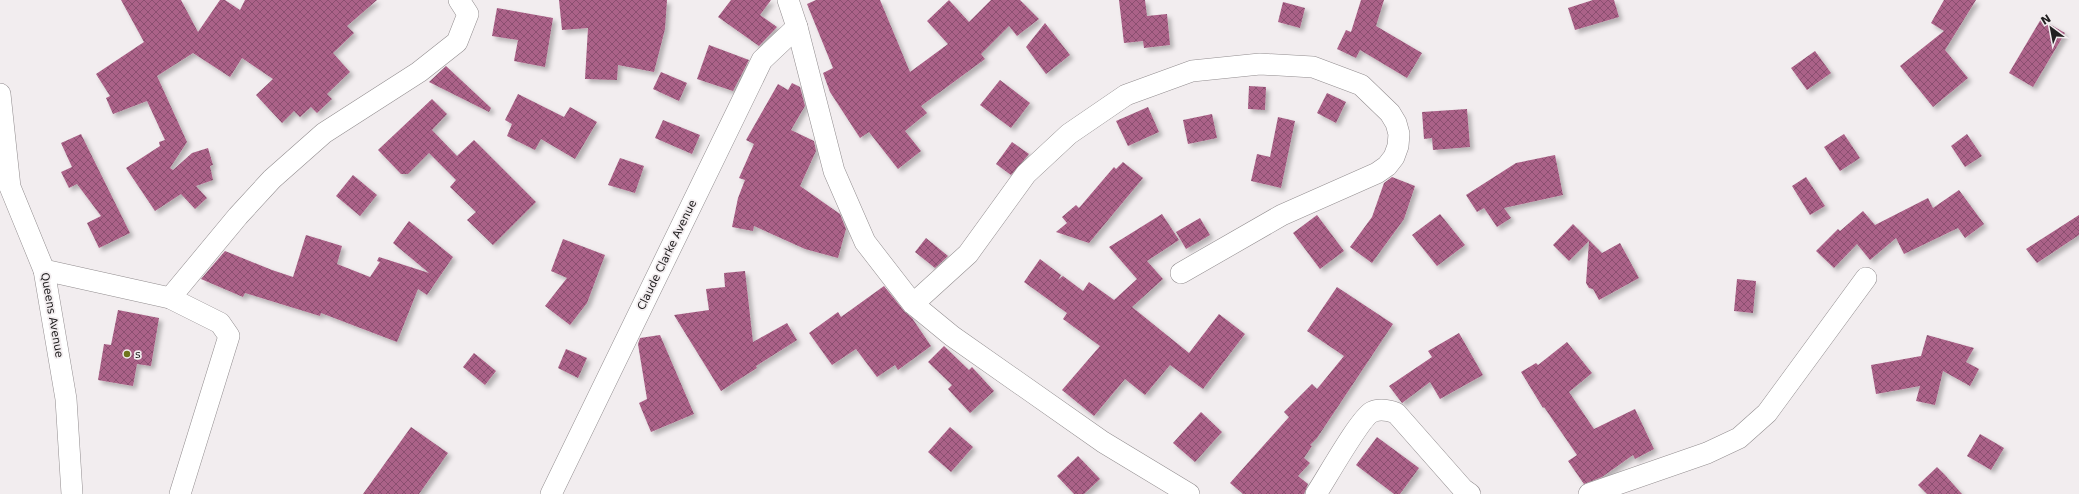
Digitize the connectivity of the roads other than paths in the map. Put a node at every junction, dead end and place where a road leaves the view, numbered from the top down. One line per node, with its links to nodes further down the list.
1 (459, 0): 8 (street)
2 (788, 0): 3 (street)
3 (797, 27): 9 (street); 12 (street, Claude Clarke Avenue)
4 (0, 94): 5 (street, Queens Avenue)
5 (44, 270): 8 (street); 10 (street, Queens Avenue)
6 (1181, 273): 9 (street)
7 (1866, 278): 16 (street)
8 (170, 298): 11 (street)
9 (913, 304): 13 (street)
10 (72, 494)
11 (180, 494)
12 (551, 494)
13 (1189, 494)
14 (1316, 494): 15 (street)
15 (1470, 494)
16 (1589, 494)

